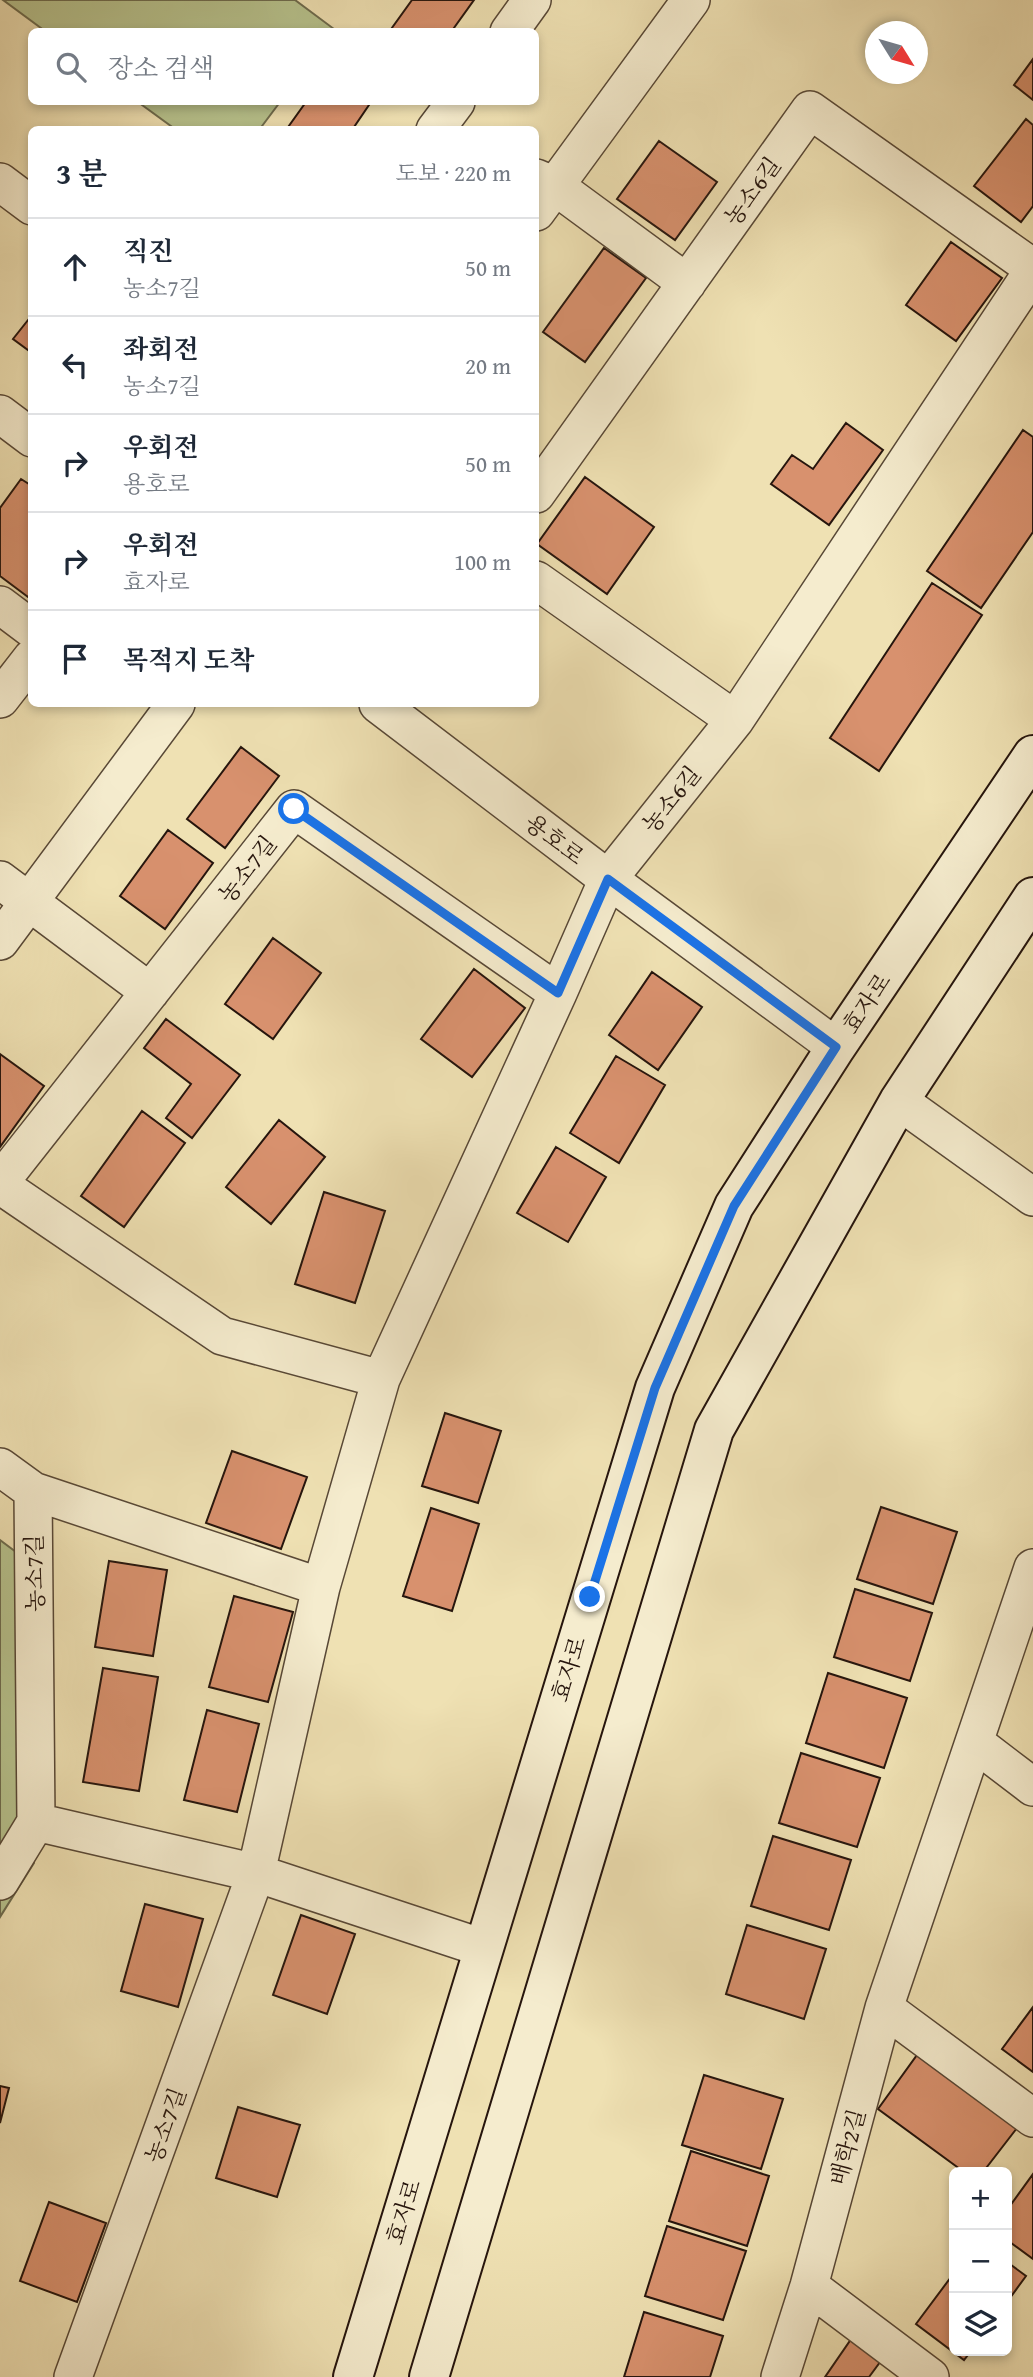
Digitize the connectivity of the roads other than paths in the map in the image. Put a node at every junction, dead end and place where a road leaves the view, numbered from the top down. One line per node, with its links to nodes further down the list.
1 (532, 0): 3 (street)
2 (691, 0): 6 (street)
3 (512, 28)
4 (454, 105): 5 (street)
5 (438, 126)
6 (542, 192): 8 (street)
7 (1033, 270): 8 (street, 농소6길); 19 (street, 농소6길)
8 (687, 283): 11 (street, 농소6길)
9 (0, 414): 10 (street)
10 (28, 435)
11 (539, 490)
12 (539, 582): 19 (street)
13 (0, 605): 14 (street)
14 (28, 626)
15 (28, 663): 16 (street)
16 (0, 699)
17 (174, 707): 24 (street)
18 (382, 707): 21 (street, 용호로)
19 (735, 720): 21 (street, 농소6길)
20 (1033, 755): 28 (street, 효자로)
21 (608, 879): 27 (street, 농소7길); 28 (street, 용호로)
22 (0, 880): 24 (street)
23 (1033, 897): 29 (street)
24 (29, 901): 25 (street); 26 (street)
25 (0, 941)
26 (150, 992): 27 (street, 농소7길); 30 (street, 농소7길)
27 (558, 993): 32 (street, 농소7길)
28 (836, 1047): 42 (street, 효자로)
29 (899, 1101): 31 (street); 48 (street)
30 (0, 1183): 32 (street, 농소7길)
31 (1033, 1197)
32 (381, 1379): 36 (street, 농소7길)
33 (0, 1467): 34 (street)
34 (33, 1491): 36 (street); 39 (street, 농소7길)
35 (1033, 1568): 37 (street, 배학2길)
36 (321, 1587): 40 (street, 농소7길)
37 (974, 1742): 38 (street); 43 (street, 배학2길)
38 (1033, 1787)
39 (36, 1822): 40 (street); 41 (street)
40 (256, 1873): 42 (street); 46 (street, 농소7길)
41 (0, 1881)
42 (483, 1948): 47 (street, 효자로)
43 (884, 2008): 44 (street); 45 (street, 배학2길)
44 (1033, 2119)
45 (809, 2286): 49 (street, 배학2길); 50 (street)
46 (74, 2377)
47 (353, 2377)
48 (429, 2377)
49 (780, 2377)
50 (930, 2377)

